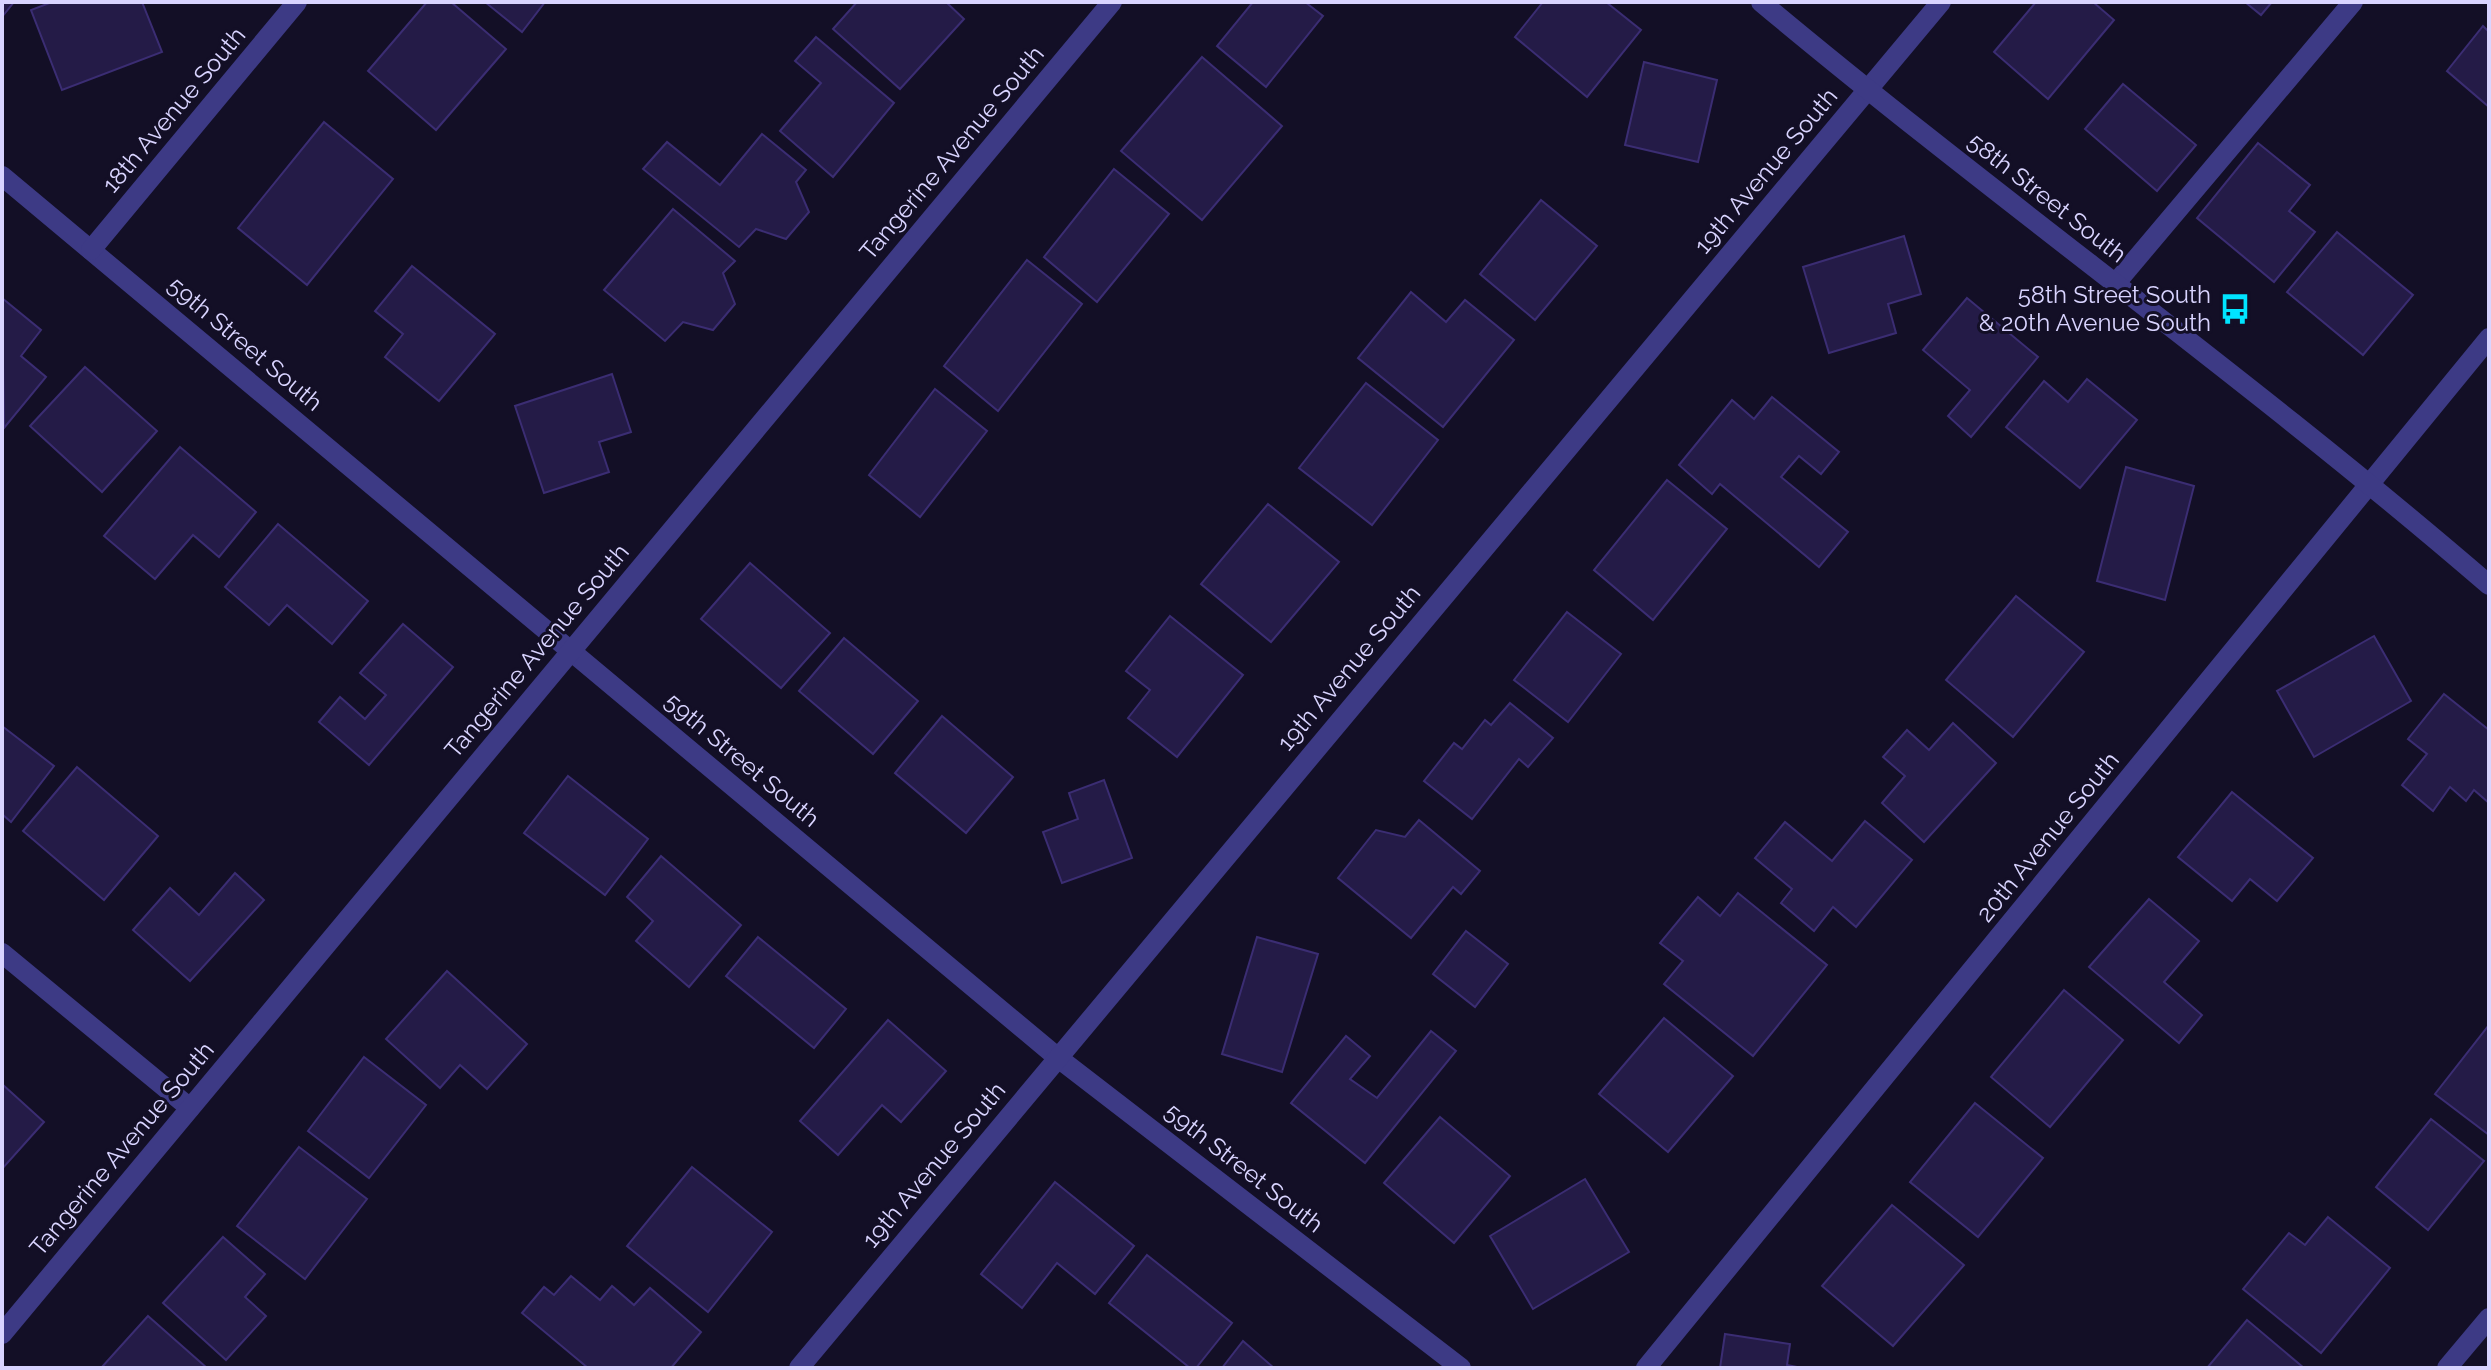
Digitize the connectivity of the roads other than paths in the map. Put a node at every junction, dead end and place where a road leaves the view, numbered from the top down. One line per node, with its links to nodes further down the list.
1 (297, 2): 8 (street, 18th Avenue South)
2 (1112, 2): 13 (street, Tangerine Avenue South)
3 (1761, 2): 6 (street, 58th Street South)
4 (1941, 2): 6 (street, 19th Avenue South)
5 (2353, 2): 9 (street)
6 (1867, 91): 9 (street, 58th Street South); 15 (street, 19th Avenue South)
7 (2, 176): 8 (street, 59th Street South)
8 (91, 250): 13 (street, 59th Street South)
9 (2115, 284): 11 (street, 58th Street South)
10 (2489, 338): 11 (street, 20th Avenue South)
11 (2372, 484): 12 (street, 58th Street South); 21 (street, 20th Avenue South)
12 (2489, 585)
13 (571, 651): 15 (street, 59th Street South); 16 (street, Tangerine Avenue South)
14 (2, 953): 16 (street)
15 (1057, 1057): 19 (street, 19th Avenue South); 20 (street, 59th Street South)
16 (190, 1108): 18 (street, Tangerine Avenue South)
17 (2489, 1318): 22 (street)
18 (2, 1334)
19 (799, 1368)
20 (1461, 1368)
21 (1646, 1368)
22 (2447, 1368)

